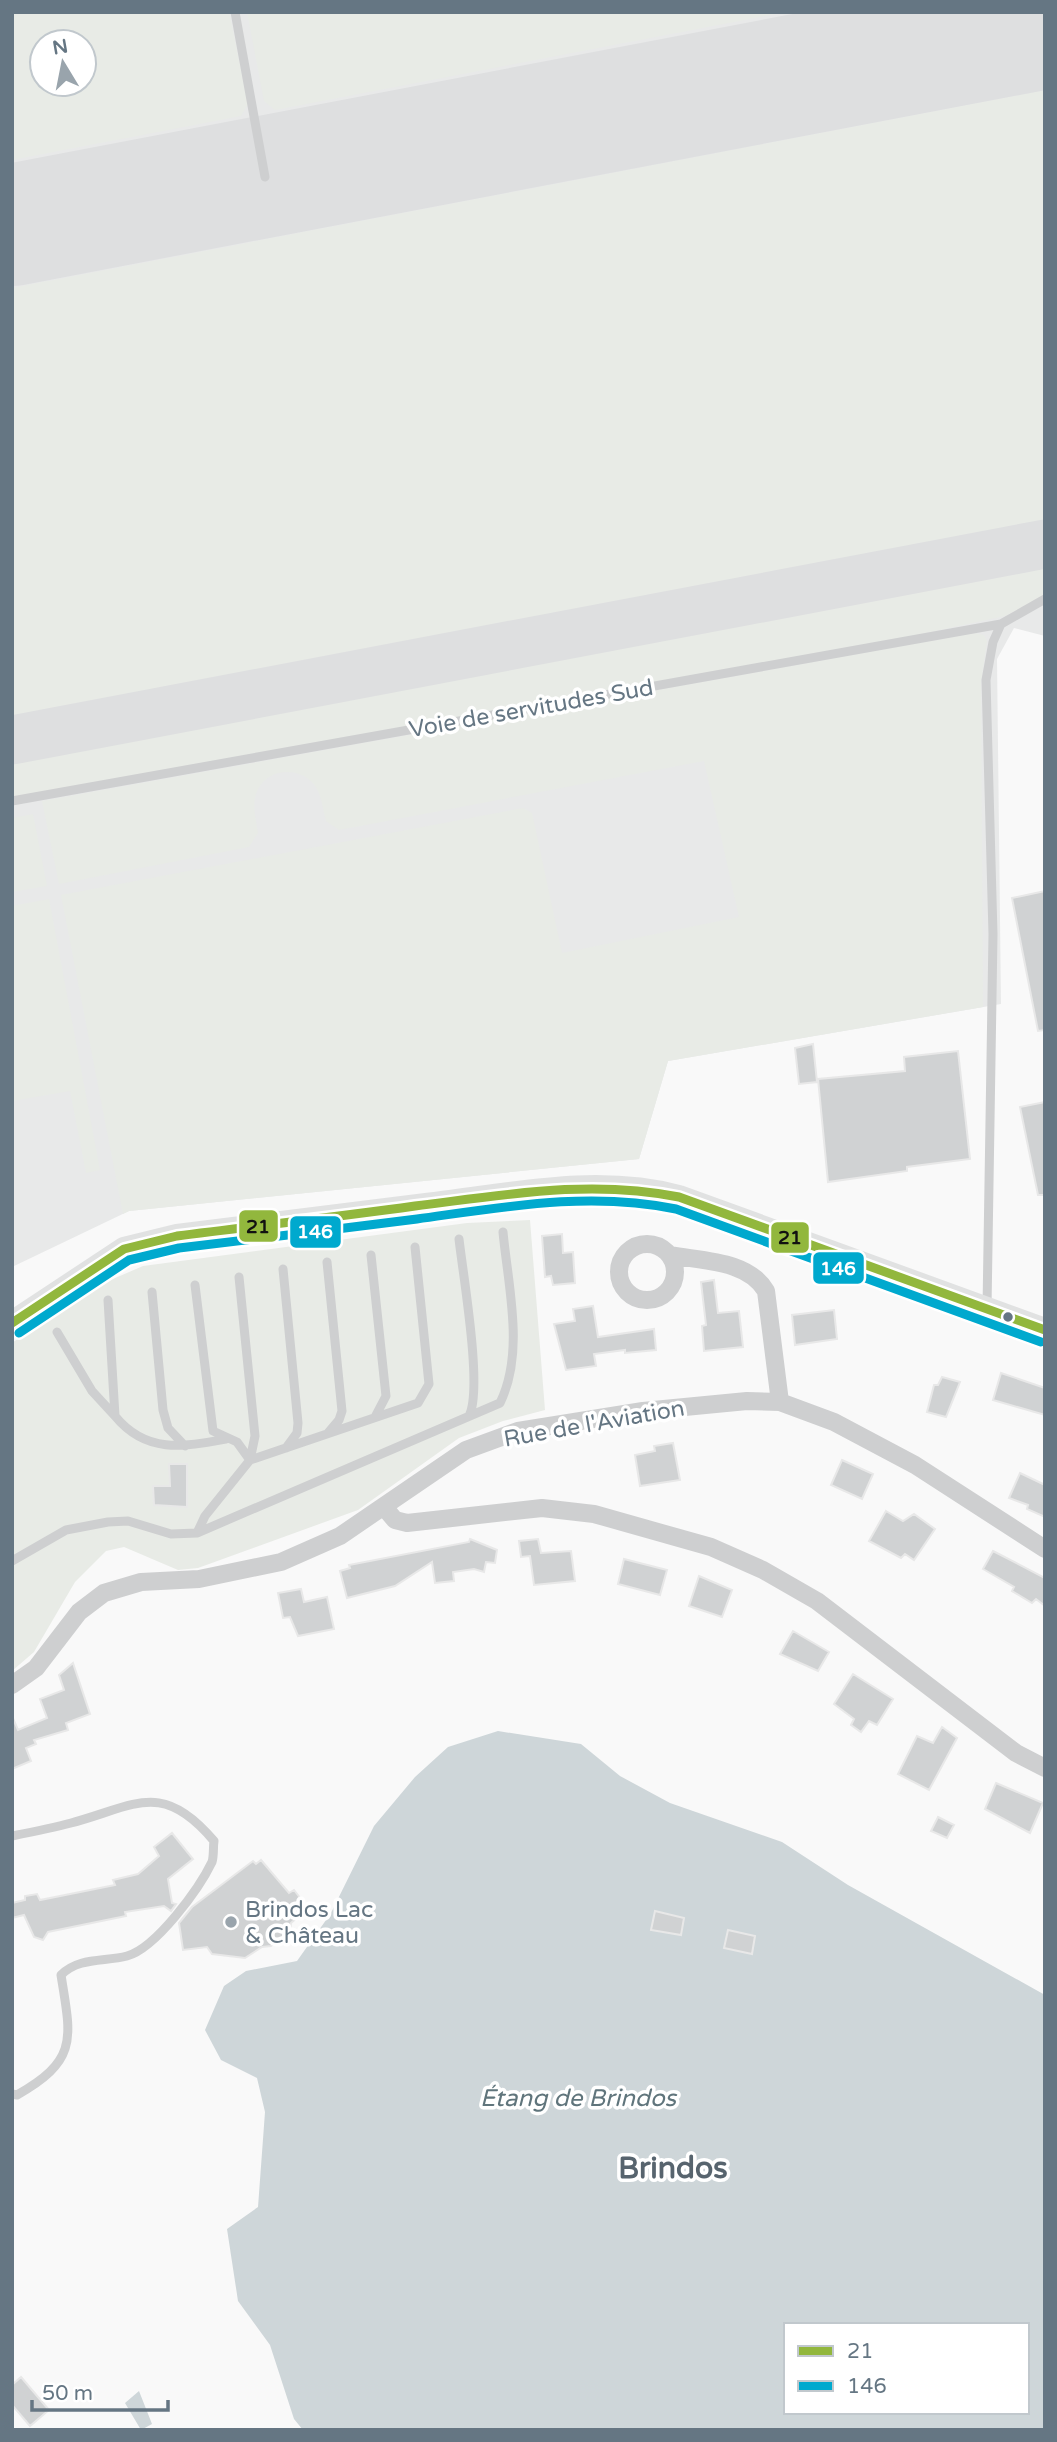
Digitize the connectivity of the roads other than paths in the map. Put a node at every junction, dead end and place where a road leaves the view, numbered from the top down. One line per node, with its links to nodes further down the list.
1 (234, 12): 2 (lane)
2 (265, 177)
3 (1045, 599): 4 (lane, Voie de servitudes Sud)
4 (1001, 624): 5 (lane, Voie de servitudes Sud); 17 (lane)
5 (12, 801)
6 (503, 1232): 23 (lane)
7 (459, 1239): 23 (lane)
8 (415, 1247): 24 (lane)
9 (371, 1255): 24 (lane)
10 (670, 1255): 21 (street)
11 (327, 1262): 25 (lane)
12 (283, 1269): 28 (lane)
13 (239, 1277): 29 (lane)
14 (195, 1285): 26 (lane)
15 (152, 1292): 27 (lane)
16 (108, 1300): 22 (lane)
17 (987, 1309): 18 (street); 19 (street)
18 (12, 1323)
19 (1045, 1330)
20 (57, 1332): 22 (lane)
21 (780, 1402): 30 (street, Rue de l'Aviation); 32 (street, Rue de l'Aviation)
22 (116, 1416): 27 (lane)
23 (469, 1416): 31 (lane)
24 (375, 1418): 25 (lane)
25 (326, 1434): 28 (lane)
26 (226, 1439): 27 (lane); 29 (lane)
27 (185, 1446)
28 (286, 1448): 29 (lane)
29 (250, 1460): 31 (lane)
30 (384, 1507): 34 (street, Rue de l'Aviation); 35 (street)
31 (197, 1532): 33 (lane)
32 (1045, 1549)
33 (12, 1561)
34 (12, 1685)
35 (1045, 1768)
36 (12, 1836): 37 (lane)
37 (12, 2094)

